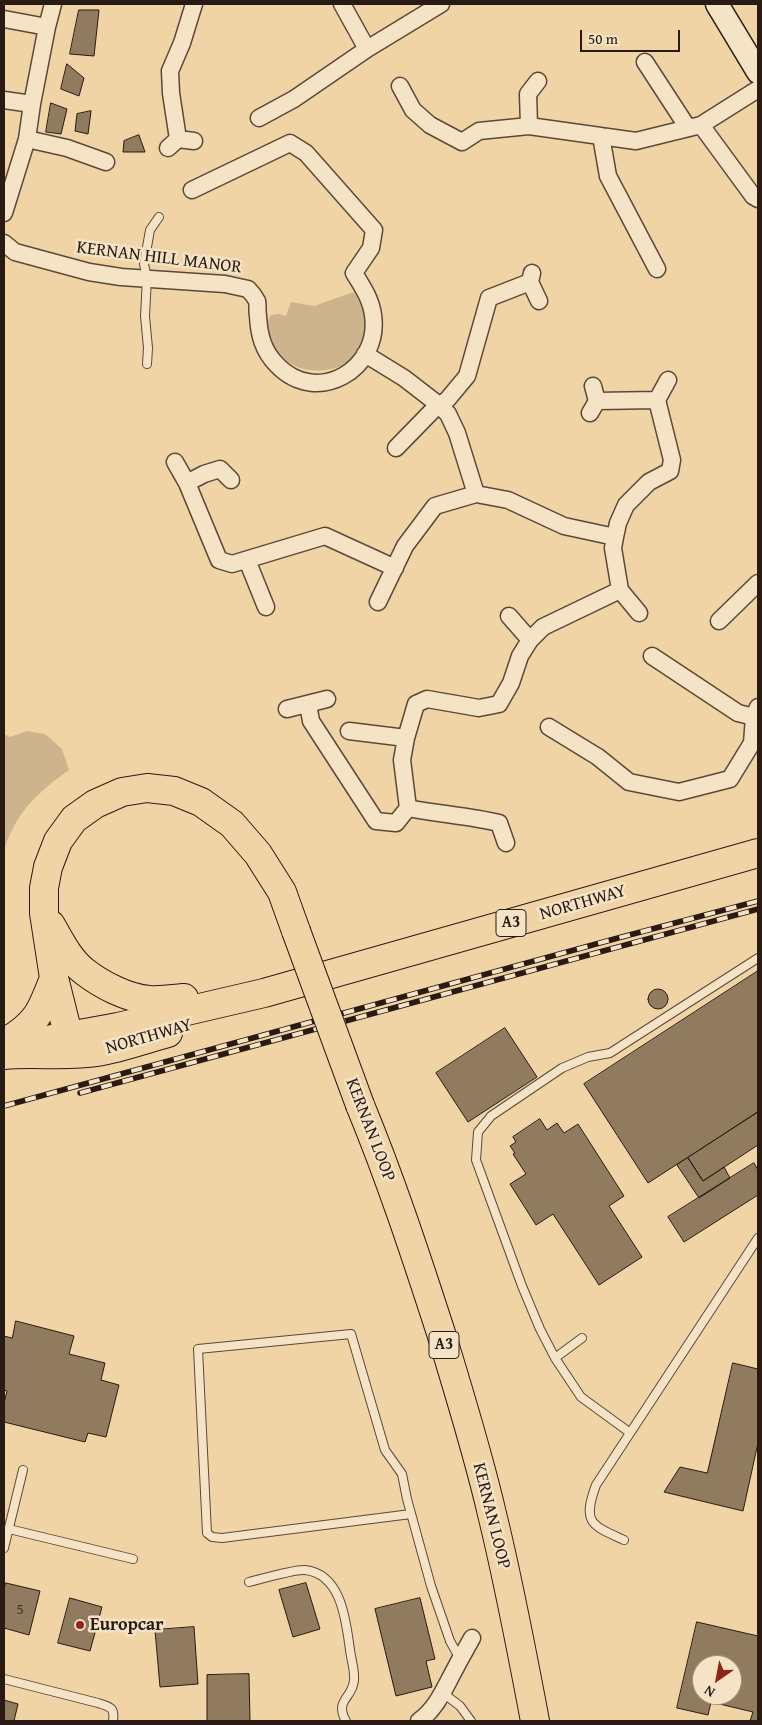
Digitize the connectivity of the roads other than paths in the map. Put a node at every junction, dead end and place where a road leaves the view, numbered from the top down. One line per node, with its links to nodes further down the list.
1 (53, 4): 7 (street)
2 (194, 4): 21 (street)
3 (342, 4): 8 (street)
4 (441, 4): 8 (street)
5 (717, 4): 10 (street)
6 (4, 19): 7 (street)
7 (47, 26): 15 (street)
8 (367, 49): 16 (street)
9 (645, 62): 18 (street)
10 (758, 72)
11 (538, 81): 17 (street)
12 (400, 86): 17 (street)
13 (758, 89): 18 (street)
14 (4, 100): 15 (street)
15 (32, 104): 20 (street)
16 (258, 118)
17 (529, 126): 19 (street)
18 (694, 127): 19 (street); 24 (street)
19 (601, 136): 28 (street)
20 (27, 138): 22 (street); 25 (street)
21 (180, 143)
22 (106, 162)
23 (192, 190): 31 (street, KERNAN HILL MANOR)
24 (758, 199)
25 (4, 213)
26 (159, 217): 29 (lane)
27 (4, 243): 29 (street, KERNAN HILL MANOR)
28 (658, 269)
29 (147, 278): 31 (street, KERNAN HILL MANOR); 32 (lane)
30 (539, 301): 36 (street)
31 (365, 354): 36 (street)
32 (148, 364)
33 (668, 380): 35 (street)
34 (594, 400): 35 (street)
35 (657, 400): 42 (street)
36 (439, 405): 37 (street); 41 (street)
37 (396, 448)
38 (175, 462): 40 (street)
39 (230, 480): 40 (street)
40 (187, 483): 43 (street)
41 (476, 494): 42 (street); 44 (street)
42 (615, 537): 46 (street)
43 (247, 560): 44 (street); 48 (street)
44 (395, 568): 47 (street)
45 (758, 583): 51 (street)
46 (620, 590): 49 (street); 52 (street)
47 (378, 602)
48 (266, 607)
49 (640, 614)
50 (506, 615): 52 (street)
51 (719, 620)
52 (530, 640): 60 (street)
53 (652, 656): 57 (street)
54 (327, 700): 55 (street)
55 (308, 704): 56 (street); 61 (street)
56 (287, 709)
57 (756, 712): 58 (street)
58 (549, 727)
59 (349, 732): 60 (street)
60 (406, 738): 61 (street)
61 (408, 808): 62 (street)
62 (506, 843)
63 (758, 853): 67 (highway, NORTHWAY / A3)
64 (44, 912): 66 (highway, A3); 67 (highway, A3); 89 (highway, KERNAN LOOP / A3, bridge)
65 (758, 958): 72 (lane)
66 (54, 978): 68 (highway, A3); 69 (highway)
67 (264, 993): 68 (highway, NORTHWAY / A3); 68 (highway, NORTHWAY / A3)
68 (71, 1045): 69 (highway, NORTHWAY / A3)
69 (11, 1050)
70 (758, 1238): 73 (lane)
71 (582, 1338): 72 (lane)
72 (554, 1358): 73 (lane)
73 (629, 1432): 77 (lane)
74 (23, 1470): 76 (lane)
75 (411, 1514): 75 (lane); 82 (lane)
76 (9, 1529): 78 (lane); 79 (lane)
77 (624, 1540)
78 (4, 1548)
79 (133, 1559)
80 (249, 1582): 86 (lane)
81 (472, 1638): 82 (street)
82 (460, 1659): 84 (street)
83 (4, 1679): 85 (lane)
84 (443, 1693): 87 (street); 88 (lane)
85 (113, 1721)
86 (346, 1721)
87 (419, 1721)
88 (471, 1721)
89 (535, 1721)

